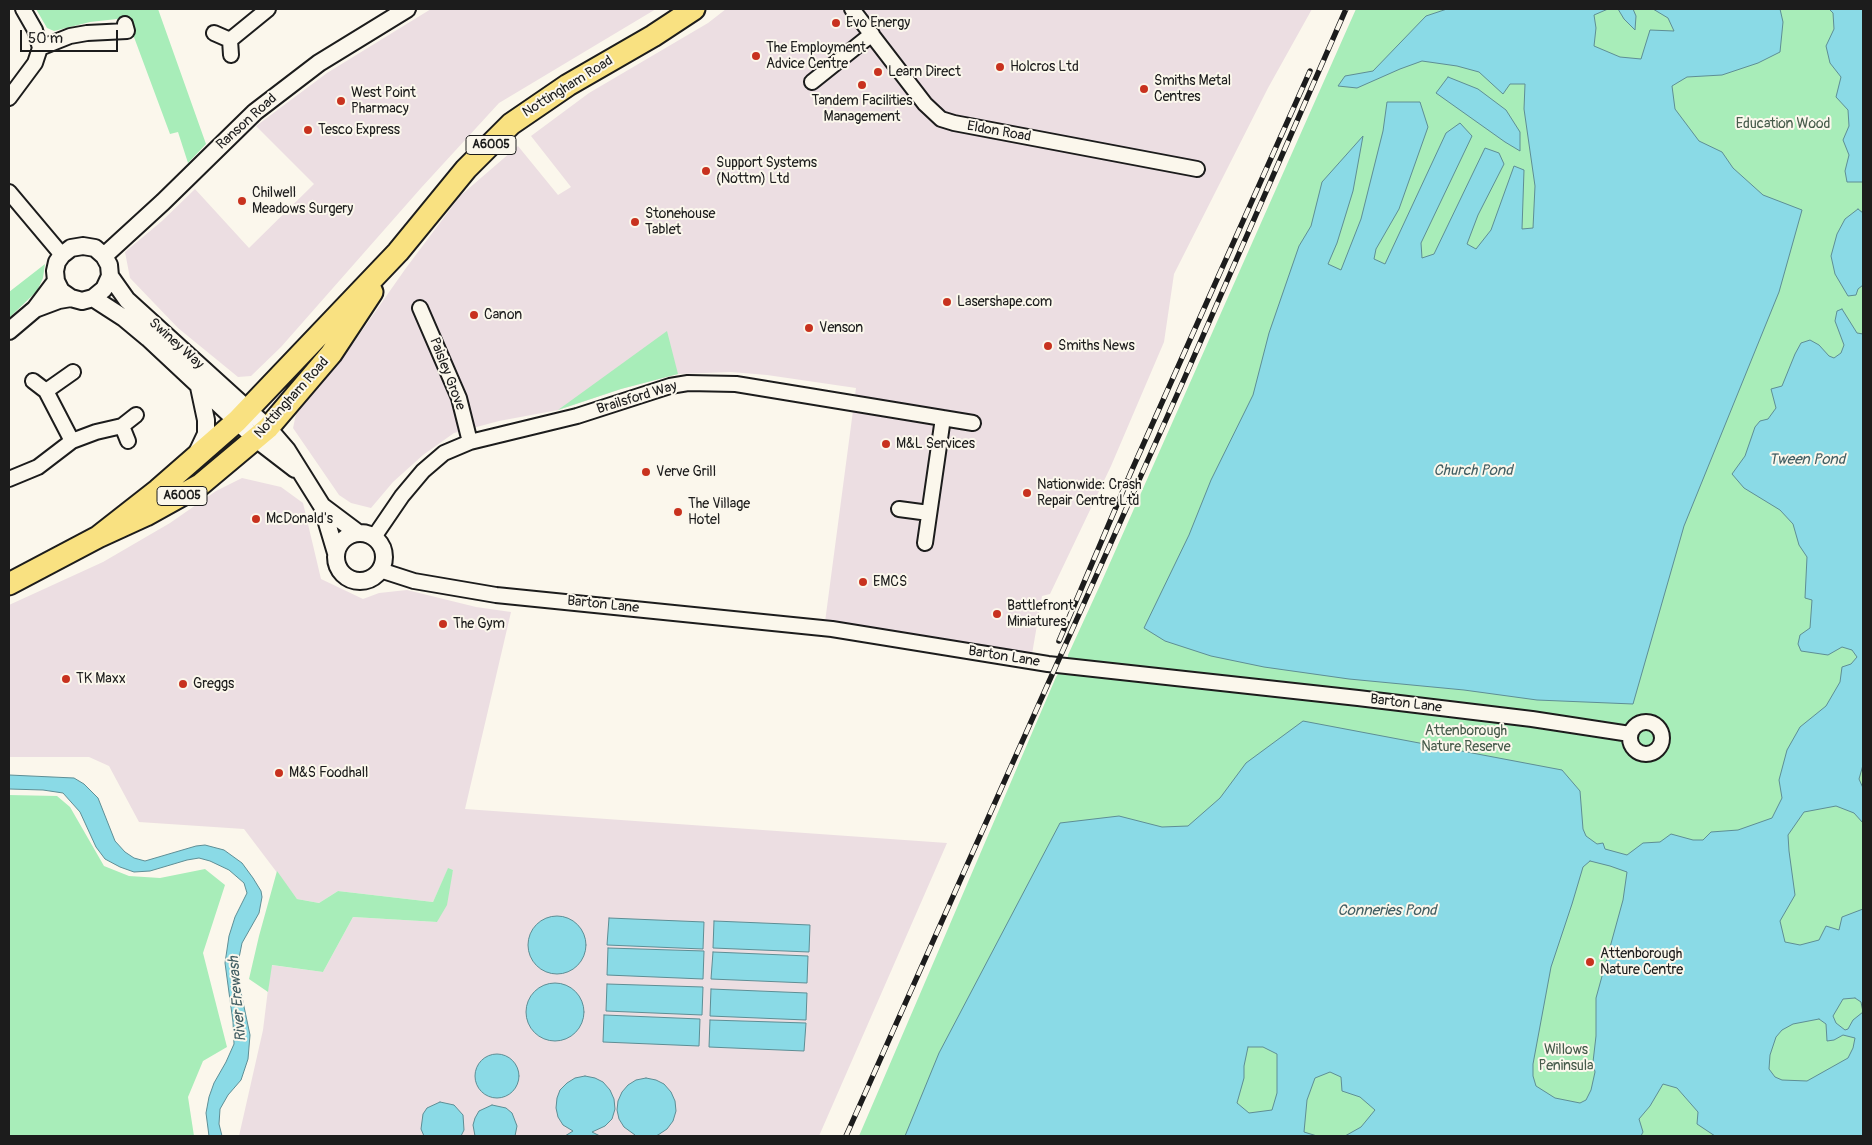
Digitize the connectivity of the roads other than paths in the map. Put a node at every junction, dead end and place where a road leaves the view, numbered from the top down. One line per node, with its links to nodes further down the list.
1 (24, 9): 10 (street)
2 (268, 9): 9 (street)
3 (407, 9): 18 (street, Ranson Road)
4 (694, 9): 16 (main road, Nottingham Road / A6005)
5 (852, 9): 8 (street, Eldon Road)
6 (125, 24): 10 (street)
7 (214, 33): 9 (street)
8 (872, 34): 12 (street); 14 (street, Eldon Road)
9 (230, 40): 11 (street)
10 (40, 48): 13 (street)
11 (231, 55)
12 (812, 82)
13 (9, 98)
14 (1197, 169)
15 (9, 192): 17 (street)
16 (398, 252): 31 (main road, Nottingham Road / A6005); 35 (main road, Nottingham Road / A6005)
17 (62, 254): 18 (street); 20 (street)
18 (104, 256): 19 (street)
19 (110, 276): 22 (street); 31 (street, Swiney Way)
20 (56, 280): 21 (street); 24 (street)
21 (71, 298): 22 (street); 24 (street)
22 (93, 298): 28 (street, Swiney Way)
23 (420, 308): 38 (street, Paisley Grove)
24 (35, 309): 25 (street)
25 (9, 331)
26 (73, 372): 29 (street)
27 (33, 381): 29 (street)
28 (199, 387): 31 (street, Swiney Way); 39 (street, Swiney Way)
29 (46, 391): 37 (street)
30 (136, 414): 34 (street)
31 (242, 415): 35 (street, Swiney Way); 39 (main road, Nottingham Road / A6005)
32 (943, 418): 33 (street, Brailsford Way); 38 (street, Brailsford Way); 43 (street)
33 (973, 423)
34 (122, 426): 36 (street); 37 (street)
35 (262, 434): 41 (street); 45 (main road, Nottingham Road / A6005)
36 (128, 441)
37 (72, 442): 40 (street)
38 (470, 442): 46 (street, Brailsford Way)
39 (194, 459): 45 (main road, Nottingham Road / A6005)
40 (9, 479)
41 (322, 506): 44 (street); 48 (street)
42 (899, 510): 43 (street)
43 (929, 513): 47 (street)
44 (358, 533): 46 (street); 48 (street)
45 (98, 537): 50 (main road, Nottingham Road / A6005)
46 (374, 537): 49 (street)
47 (925, 543)
48 (336, 554): 49 (street)
49 (380, 570): 51 (street, Barton Lane)
50 (9, 584)
51 (1630, 734)

